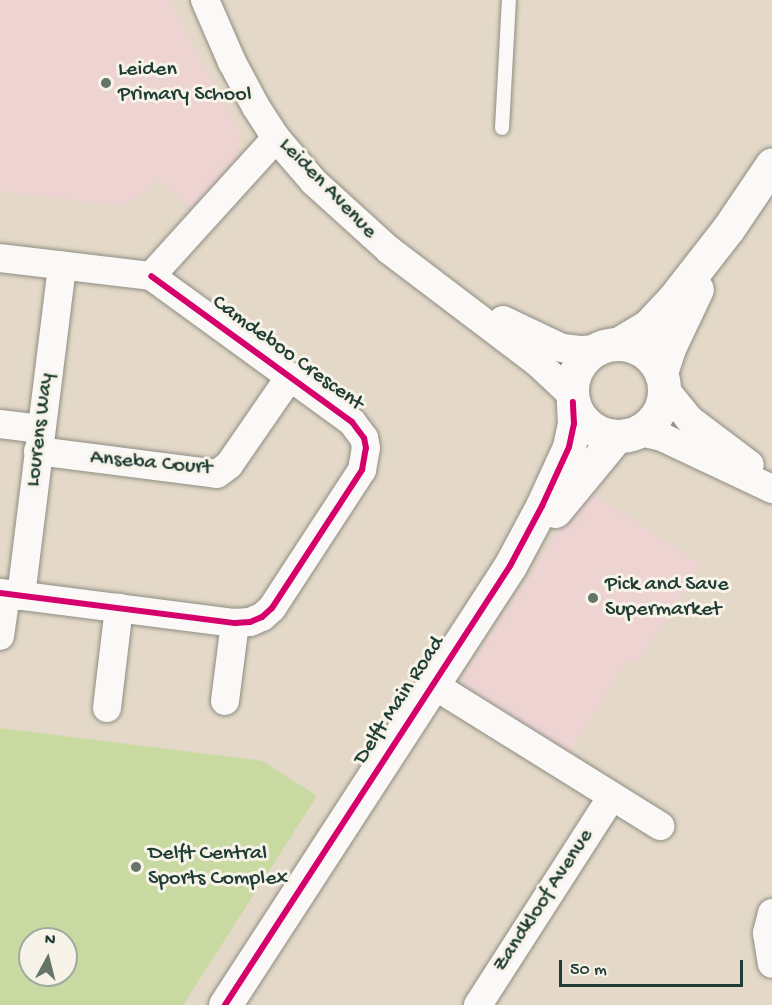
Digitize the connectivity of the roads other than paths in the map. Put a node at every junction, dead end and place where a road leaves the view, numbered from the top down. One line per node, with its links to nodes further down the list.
1 (205, 0): 4 (street, Leiden Avenue)
2 (509, 0): 3 (lane)
3 (502, 128)
4 (276, 138): 9 (street); 10 (street, Leiden Avenue)
5 (772, 164): 6 (street)
6 (728, 229): 11 (street); 13 (street)
7 (0, 258): 8 (street)
8 (62, 266): 9 (street); 17 (street, Lourens Way)
9 (151, 276): 12 (street, Camdeboo Crescent)
10 (445, 290): 11 (street, Leiden Avenue); 14 (street, Leiden Avenue)
11 (607, 346): 13 (street); 14 (street)
12 (289, 378): 17 (street, Anseba Court); 23 (street, Camdeboo Crescent)
13 (663, 381): 16 (street); 18 (street)
14 (572, 398): 16 (street); 20 (street, Delft Main Road)
15 (0, 424): 17 (street)
16 (624, 436): 19 (street); 20 (street, Delft Main Road)
17 (39, 440): 21 (street, Lourens Way)
18 (772, 484)
19 (772, 489)
20 (510, 566): 25 (street, Delft Main Road)
21 (9, 594): 22 (street, Camdeboo Crescent); 24 (street)
22 (119, 608): 23 (street, Camdeboo Crescent); 27 (street)
23 (235, 624): 26 (street)
24 (0, 636)
25 (432, 684): 28 (street); 32 (street, Delft Main Road)
26 (225, 701)
27 (106, 708)
28 (611, 798): 29 (street); 33 (street, Zandkloof Avenue)
29 (660, 826)
30 (772, 913): 31 (street)
31 (772, 964)
32 (225, 1005)
33 (478, 1005)

